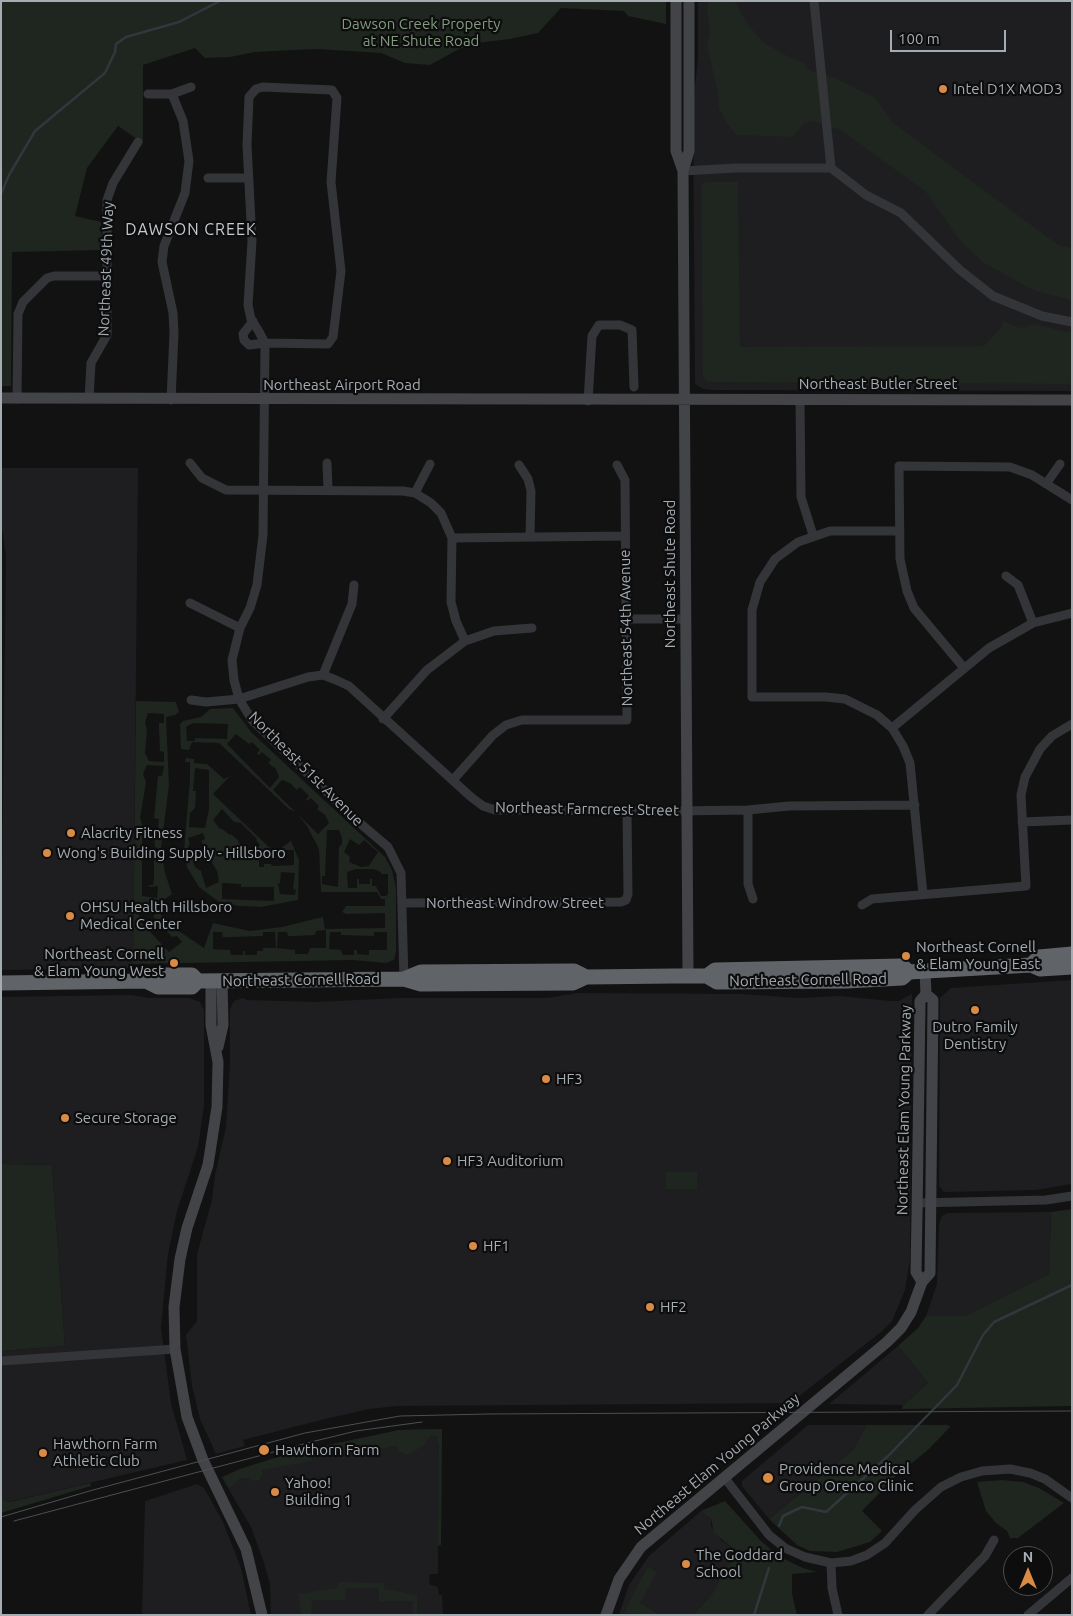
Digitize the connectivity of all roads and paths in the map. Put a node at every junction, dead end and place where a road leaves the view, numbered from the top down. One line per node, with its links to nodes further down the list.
1 (676, 1): 9 (street, Northeast Shute Road)
2 (689, 1): 9 (street, Northeast Shute Road)
3 (814, 1): 8 (street)
4 (191, 87): 6 (street)
5 (148, 94): 6 (street)
6 (172, 94): 22 (street)
7 (138, 142): 12 (street, Northeast 49th Way)
8 (830, 168): 9 (street); 14 (street)
9 (683, 171): 20 (street, Northeast Shute Road)
10 (208, 178): 11 (street)
11 (248, 178): 13 (street, Northeast 51st Avenue); 15 (street, Northeast 51st Avenue)
12 (107, 276): 18 (street); 19 (street, Northeast 49th Way)
13 (253, 321): 15 (street, Northeast 51st Avenue); 15 (street, Northeast 51st Avenue)
14 (1072, 322)
15 (265, 343): 23 (street, Northeast 51st Avenue)
16 (634, 387): 25 (street)
17 (1, 398): 18 (street, Northeast Airport Road)
18 (17, 399): 19 (street, Northeast Airport Road)
19 (89, 399): 22 (street, Northeast Airport Road)
20 (683, 399): 21 (street, Northeast Butler Street); 25 (street, Northeast Airport Road); 47 (street, Northeast Shute Road)
21 (800, 399): 24 (street, Northeast Butler Street); 38 (street)
22 (171, 400): 23 (street, Northeast Airport Road)
23 (265, 400): 25 (street, Northeast Airport Road); 33 (street, Northeast 51st Avenue)
24 (1072, 400)
25 (588, 401)
26 (190, 463): 33 (street)
27 (327, 463): 34 (street)
28 (430, 464): 35 (street)
29 (1060, 464): 32 (street)
30 (618, 465): 39 (street, Northeast 54th Avenue)
31 (518, 466): 40 (street)
32 (1046, 484): 36 (street); 37 (street)
33 (264, 490): 34 (street); 49 (street, Northeast 51st Avenue)
34 (328, 490): 35 (street)
35 (415, 493): 41 (street)
36 (1072, 500)
37 (900, 531): 38 (street); 52 (street)
38 (813, 535): 58 (street)
39 (624, 536): 40 (street); 46 (street, Northeast 54th Avenue)
40 (530, 537): 41 (street)
41 (452, 538): 51 (street)
42 (1006, 576): 48 (street)
43 (354, 585): 53 (street)
44 (190, 603): 49 (street)
45 (1072, 613): 48 (street)
46 (626, 619): 47 (street); 59 (street, Northeast 54th Avenue)
47 (685, 619): 63 (street, Northeast Shute Road)
48 (1033, 622): 52 (street)
49 (240, 628): 54 (street, Northeast 51st Avenue)
50 (532, 628): 51 (street)
51 (465, 641): 56 (street)
52 (964, 668): 58 (street)
53 (323, 675): 54 (street); 56 (street, Northeast Farmcrest Street)
54 (239, 699): 55 (street); 68 (street, Northeast 51st Avenue)
55 (191, 700)
56 (383, 719): 59 (street, Northeast Farmcrest Street)
57 (1072, 724): 65 (street)
58 (892, 728): 60 (street)
59 (453, 780): 62 (street, Northeast Farmcrest Street)
60 (915, 805): 61 (street, Northeast Farmcrest Street); 66 (street)
61 (748, 810): 63 (street, Northeast Farmcrest Street); 67 (street)
62 (627, 811): 63 (street, Northeast Farmcrest Street); 68 (street, Northeast Windrow Street)
63 (687, 811): 74 (street, Northeast Shute Road)
64 (1072, 820): 65 (street)
65 (1022, 822): 66 (street)
66 (923, 894): 69 (street)
67 (753, 899)
68 (403, 903): 75 (street, Northeast 51st Avenue)
69 (862, 904)
70 (1072, 954): 71 (highway, Northeast Cornell Road)
71 (1031, 965): 72 (highway, Northeast Cornell Road); 73 (highway, Northeast Cornell Road)
72 (1072, 967)
73 (925, 971): 74 (highway, Northeast Cornell Road); 78 (street)
74 (688, 976): 75 (highway, Northeast Cornell Road)
75 (404, 979): 76 (highway, Northeast Cornell Road)
76 (210, 981): 77 (highway, Northeast Cornell Road); 83 (street)
77 (1, 982)
78 (926, 994): 80 (street, Northeast Elam Young Parkway); 81 (street, Northeast Elam Young Parkway)
79 (1072, 1196): 80 (street)
80 (931, 1202): 81 (street); 82 (street, Northeast Elam Young Parkway)
81 (917, 1203): 82 (street, Northeast Elam Young Parkway)
82 (922, 1282): 85 (street, Northeast Elam Young Parkway)
83 (175, 1349): 84 (street); 90 (street)
84 (1, 1361)
85 (724, 1477): 88 (street); 91 (street, Northeast Elam Young Parkway)
86 (1071, 1497): 88 (street)
87 (994, 1540): 93 (street)
88 (830, 1563): 92 (street)
89 (1072, 1578): 94 (street)
90 (262, 1615)
91 (606, 1615)
92 (838, 1615)
93 (928, 1615)
94 (1028, 1615)

